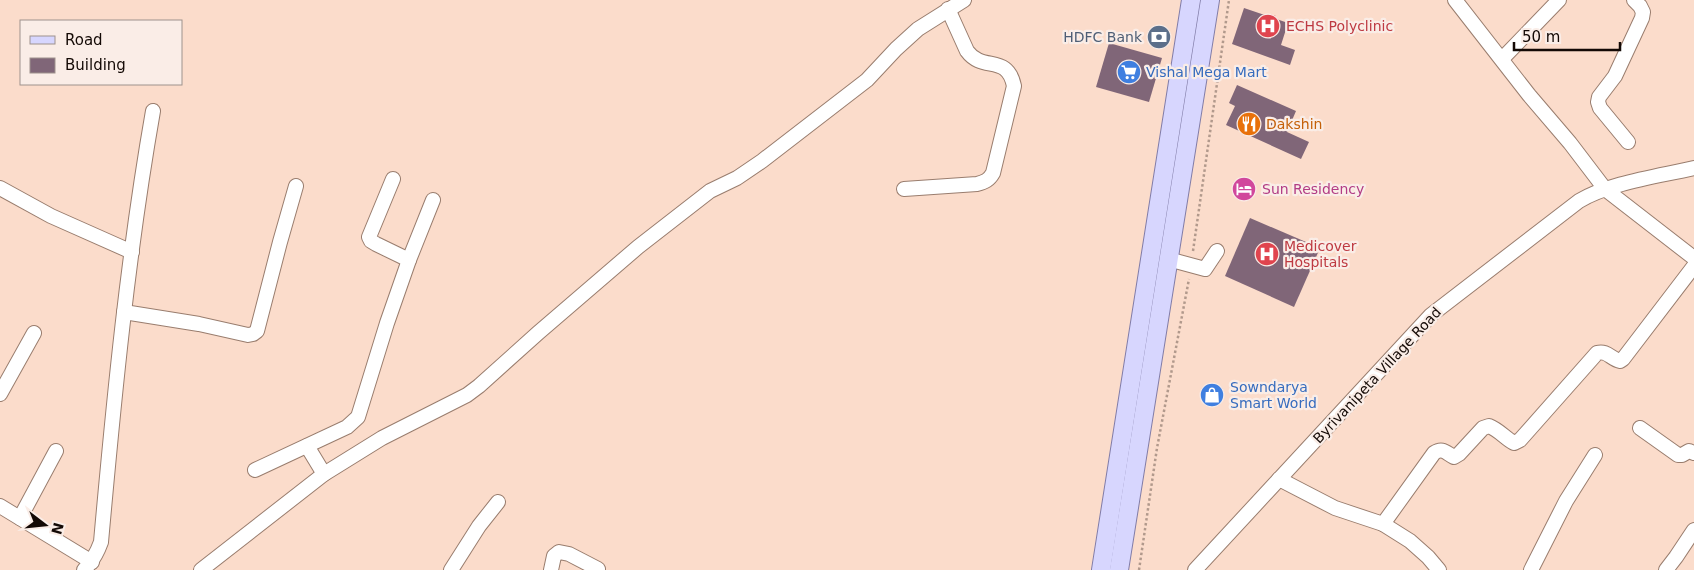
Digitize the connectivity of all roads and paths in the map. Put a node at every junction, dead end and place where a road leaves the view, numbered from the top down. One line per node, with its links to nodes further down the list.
1 (964, 0): 8 (street)
2 (1191, 0): 47 (main road)
3 (1210, 0): 22 (main road)
4 (1229, 0): 24 (path)
5 (1456, 0): 9 (street)
6 (1558, 0): 9 (street)
7 (1634, 0): 11 (street)
8 (948, 9): 16 (street); 35 (street)
9 (1502, 58): 17 (street)
10 (153, 111): 20 (street)
11 (1628, 142)
12 (1694, 168): 17 (street, Byrivanipeta Village Road)
13 (393, 179): 23 (street)
14 (296, 186): 26 (street)
15 (0, 188): 20 (street)
16 (904, 189)
17 (1605, 189): 21 (street); 36 (street, Byrivanipeta Village Road)
18 (433, 200): 23 (street)
19 (1217, 250): 24 (street)
20 (132, 252): 26 (street)
21 (1694, 258)
22 (1168, 259): 24 (street); 48 (main road)
23 (409, 260): 30 (street)
24 (1191, 265): 49 (path)
25 (1694, 266): 40 (street)
26 (124, 312): 42 (street)
27 (34, 333): 28 (street)
28 (0, 394)
29 (1640, 428): 32 (street)
30 (306, 446): 34 (street); 35 (street)
31 (56, 451): 39 (street)
32 (1694, 453)
33 (1594, 455): 52 (street)
34 (256, 470)
35 (324, 474): 43 (street)
36 (1279, 479): 40 (street); 50 (street, Byrivanipeta Village Road)
37 (498, 502): 44 (street)
38 (0, 506): 39 (street)
39 (20, 518): 42 (street)
40 (1383, 524): 51 (street)
41 (1694, 530): 53 (street)
42 (88, 566)
43 (201, 570)
44 (451, 570)
45 (551, 570): 46 (street)
46 (598, 570)
47 (1101, 570)
48 (1119, 570)
49 (1139, 570)
50 (1195, 570)
51 (1439, 570)
52 (1531, 570)
53 (1666, 570)

